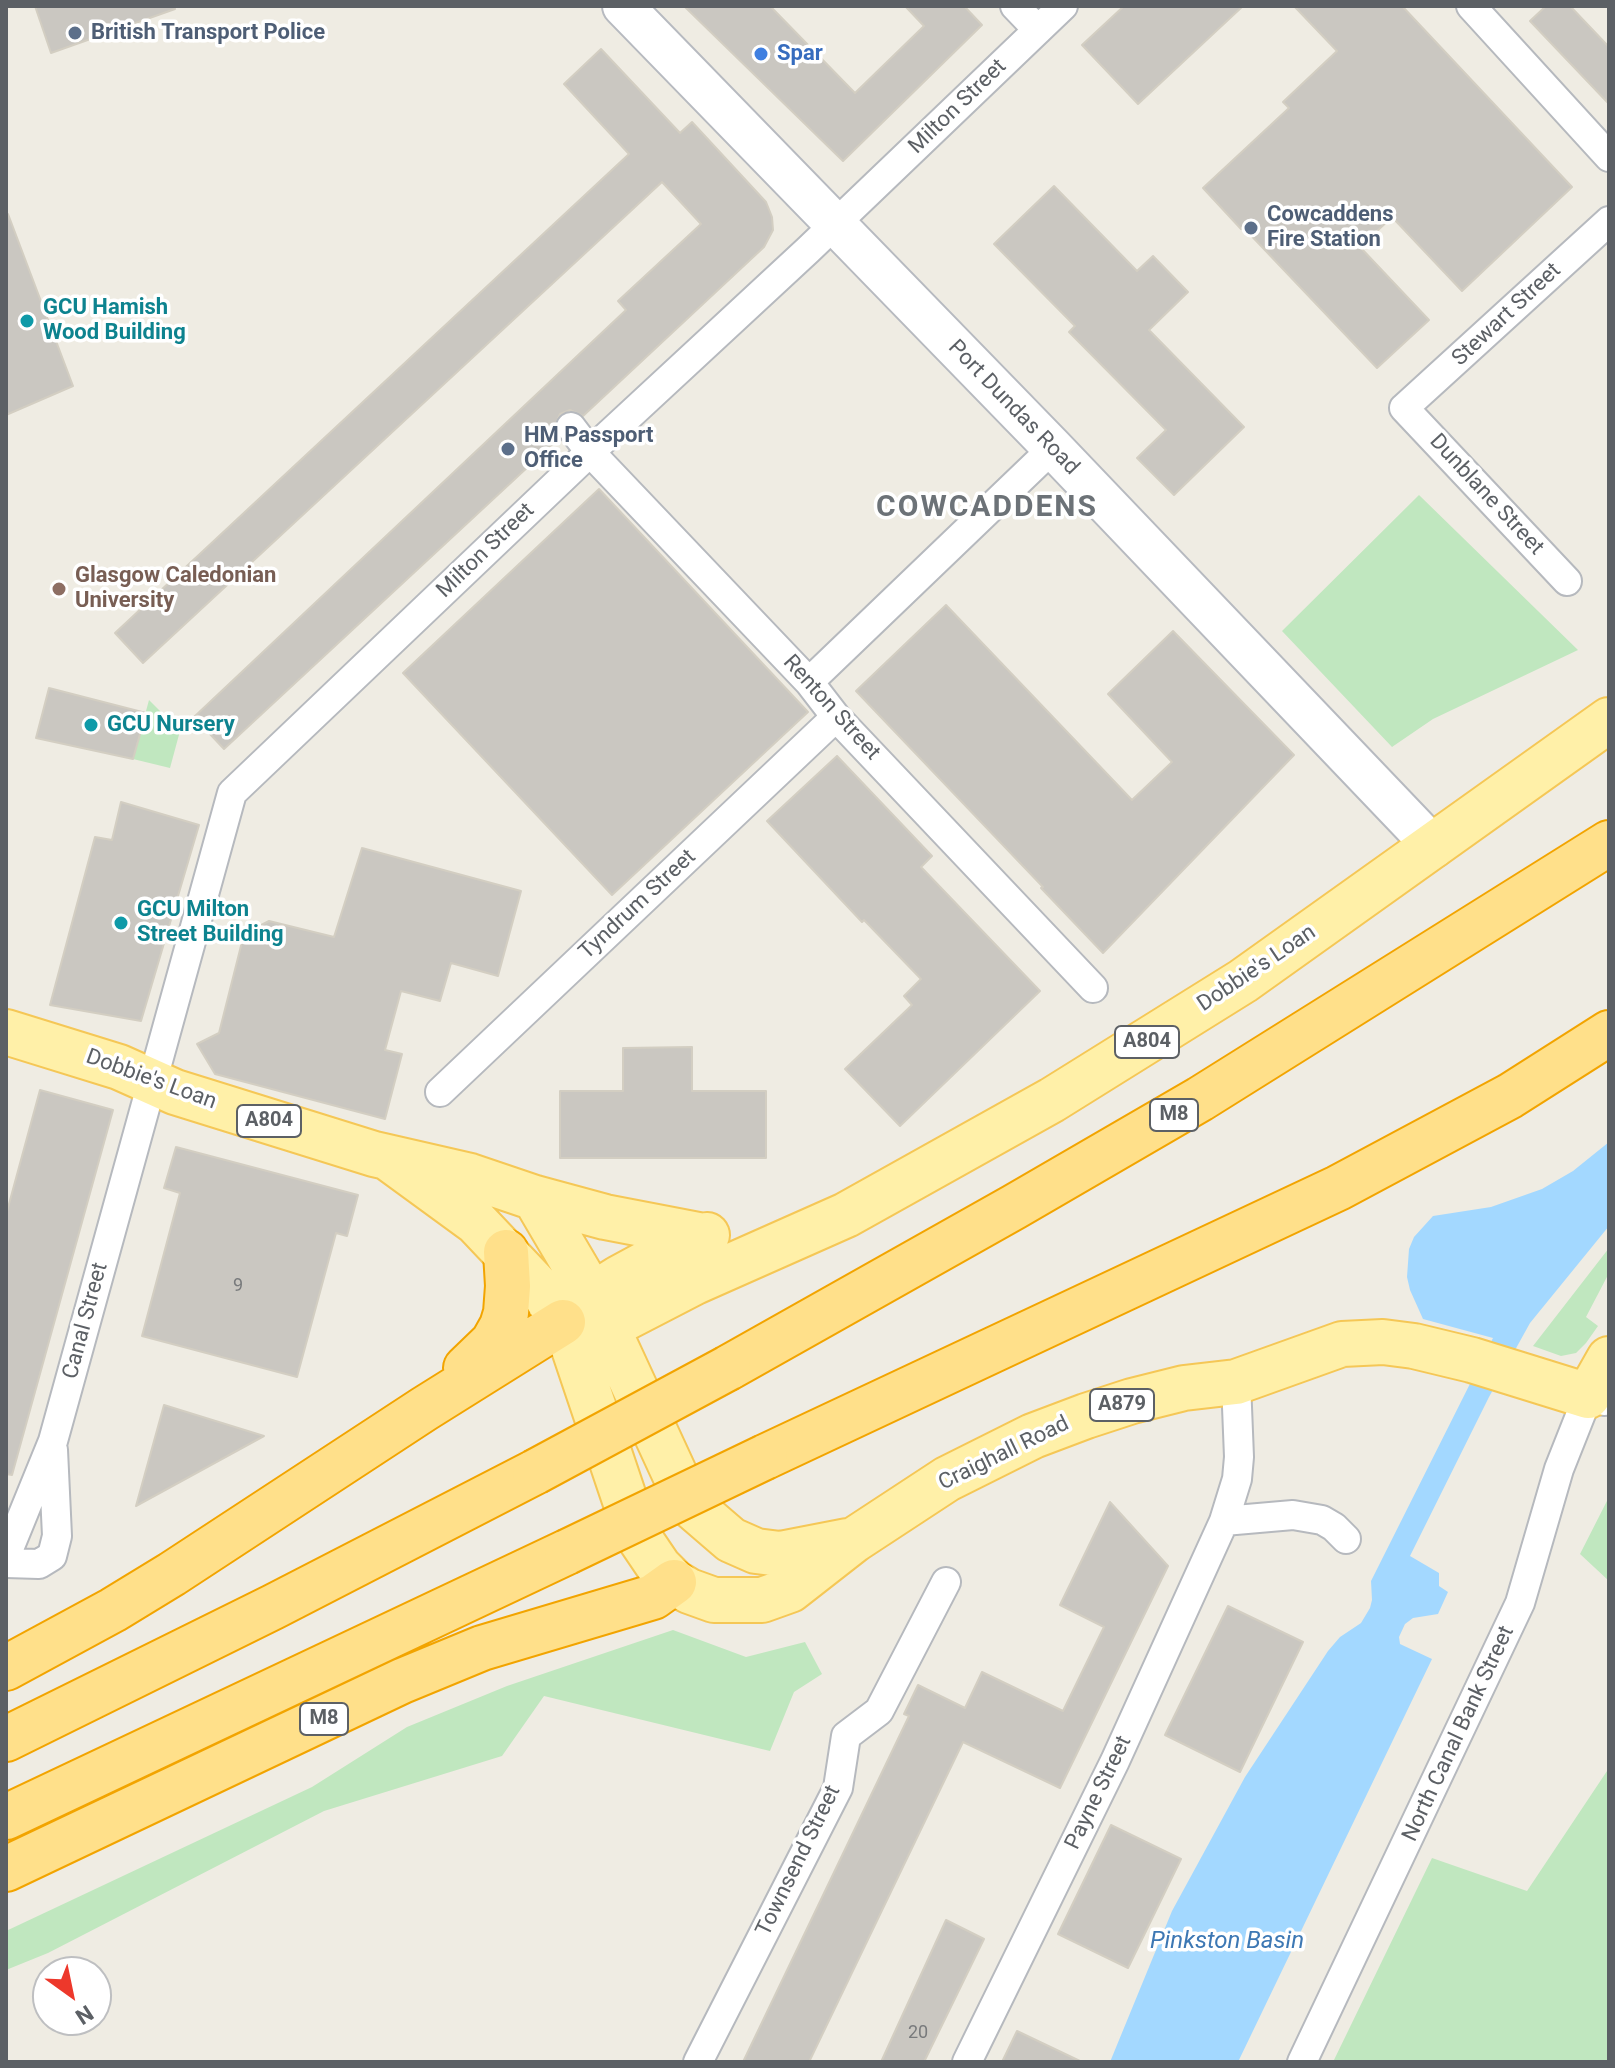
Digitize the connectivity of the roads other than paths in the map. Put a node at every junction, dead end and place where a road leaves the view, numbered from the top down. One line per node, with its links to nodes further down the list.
1 (623, 6): 8 (street, Port Dundas Road)
2 (1015, 6): 5 (street)
3 (1063, 6): 5 (street, Milton Street)
4 (1471, 6): 6 (street)
5 (1038, 30): 8 (street, Milton Street)
6 (1609, 157)
7 (1609, 221): 9 (street, Stewart Street)
8 (835, 225): 11 (street, Port Dundas Road); 12 (street, Milton Street)
9 (1404, 408): 13 (street, Dunblane Street)
10 (571, 427): 12 (street, Renton Street)
11 (1053, 448): 14 (street); 18 (street, Port Dundas Road)
12 (590, 452): 14 (street, Renton Street); 22 (street, Milton Street)
13 (1567, 581)
14 (809, 682): 15 (street, Renton Street)
15 (836, 717): 19 (street, Renton Street); 23 (street, Tyndrum Street)
16 (1609, 720): 18 (main road, Dobbie's Loan / A804)
17 (1609, 843): 44 (highway, M8, bridge)
18 (1434, 847): 26 (main road, Dobbie's Loan / A804)
19 (1093, 988)
20 (6, 1032): 22 (main road, Dobbie's Loan / A804)
21 (1609, 1033): 45 (highway, M8, bridge)
22 (152, 1082): 24 (main road, Dobbie's Loan / A804); 34 (street, Canal Street)
23 (440, 1092)
24 (387, 1157): 25 (main road, Dobbie's Loan / A804); 28 (main road, Dobbie's Loan / A804)
25 (535, 1198): 27 (main road, Dobbie's Loan / A804); 29 (main road, A879)
26 (846, 1215): 27 (main road, Dobbie's Loan / A804); 29 (main road, Dobbie's Loan / A804)
27 (704, 1236): 29 (main road, Dobbie's Loan / A804)
28 (506, 1252): 29 (main road, Dobbie's Loan / A804); 33 (highway)
29 (583, 1320): 33 (highway); 35 (main road, Craighall Road / A879); 42 (main road, Craighall Road / A879)
30 (1609, 1359): 32 (main road)
31 (1236, 1382): 32 (main road, Craighall Road / A879); 36 (street, Payne Street); 38 (main road, Craighall Road / A879)
32 (1598, 1399): 49 (street, North Canal Bank Street)
33 (424, 1409): 43 (highway)
34 (53, 1441): 39 (street, Canal Street); 40 (street)
35 (688, 1503): 38 (main road, Craighall Road / A879); 42 (main road)
36 (1224, 1521): 37 (street); 48 (street, Payne Street)
37 (1346, 1539)
38 (854, 1540): 42 (main road, Craighall Road / A879)
39 (6, 1556)
40 (6, 1563)
41 (946, 1582): 47 (street, Townsend Street)
42 (664, 1590): 46 (highway, M8)
43 (6, 1668)
44 (6, 1739)
45 (6, 1817)
46 (6, 1869)
47 (698, 2062)
48 (967, 2062)
49 (1302, 2062)

